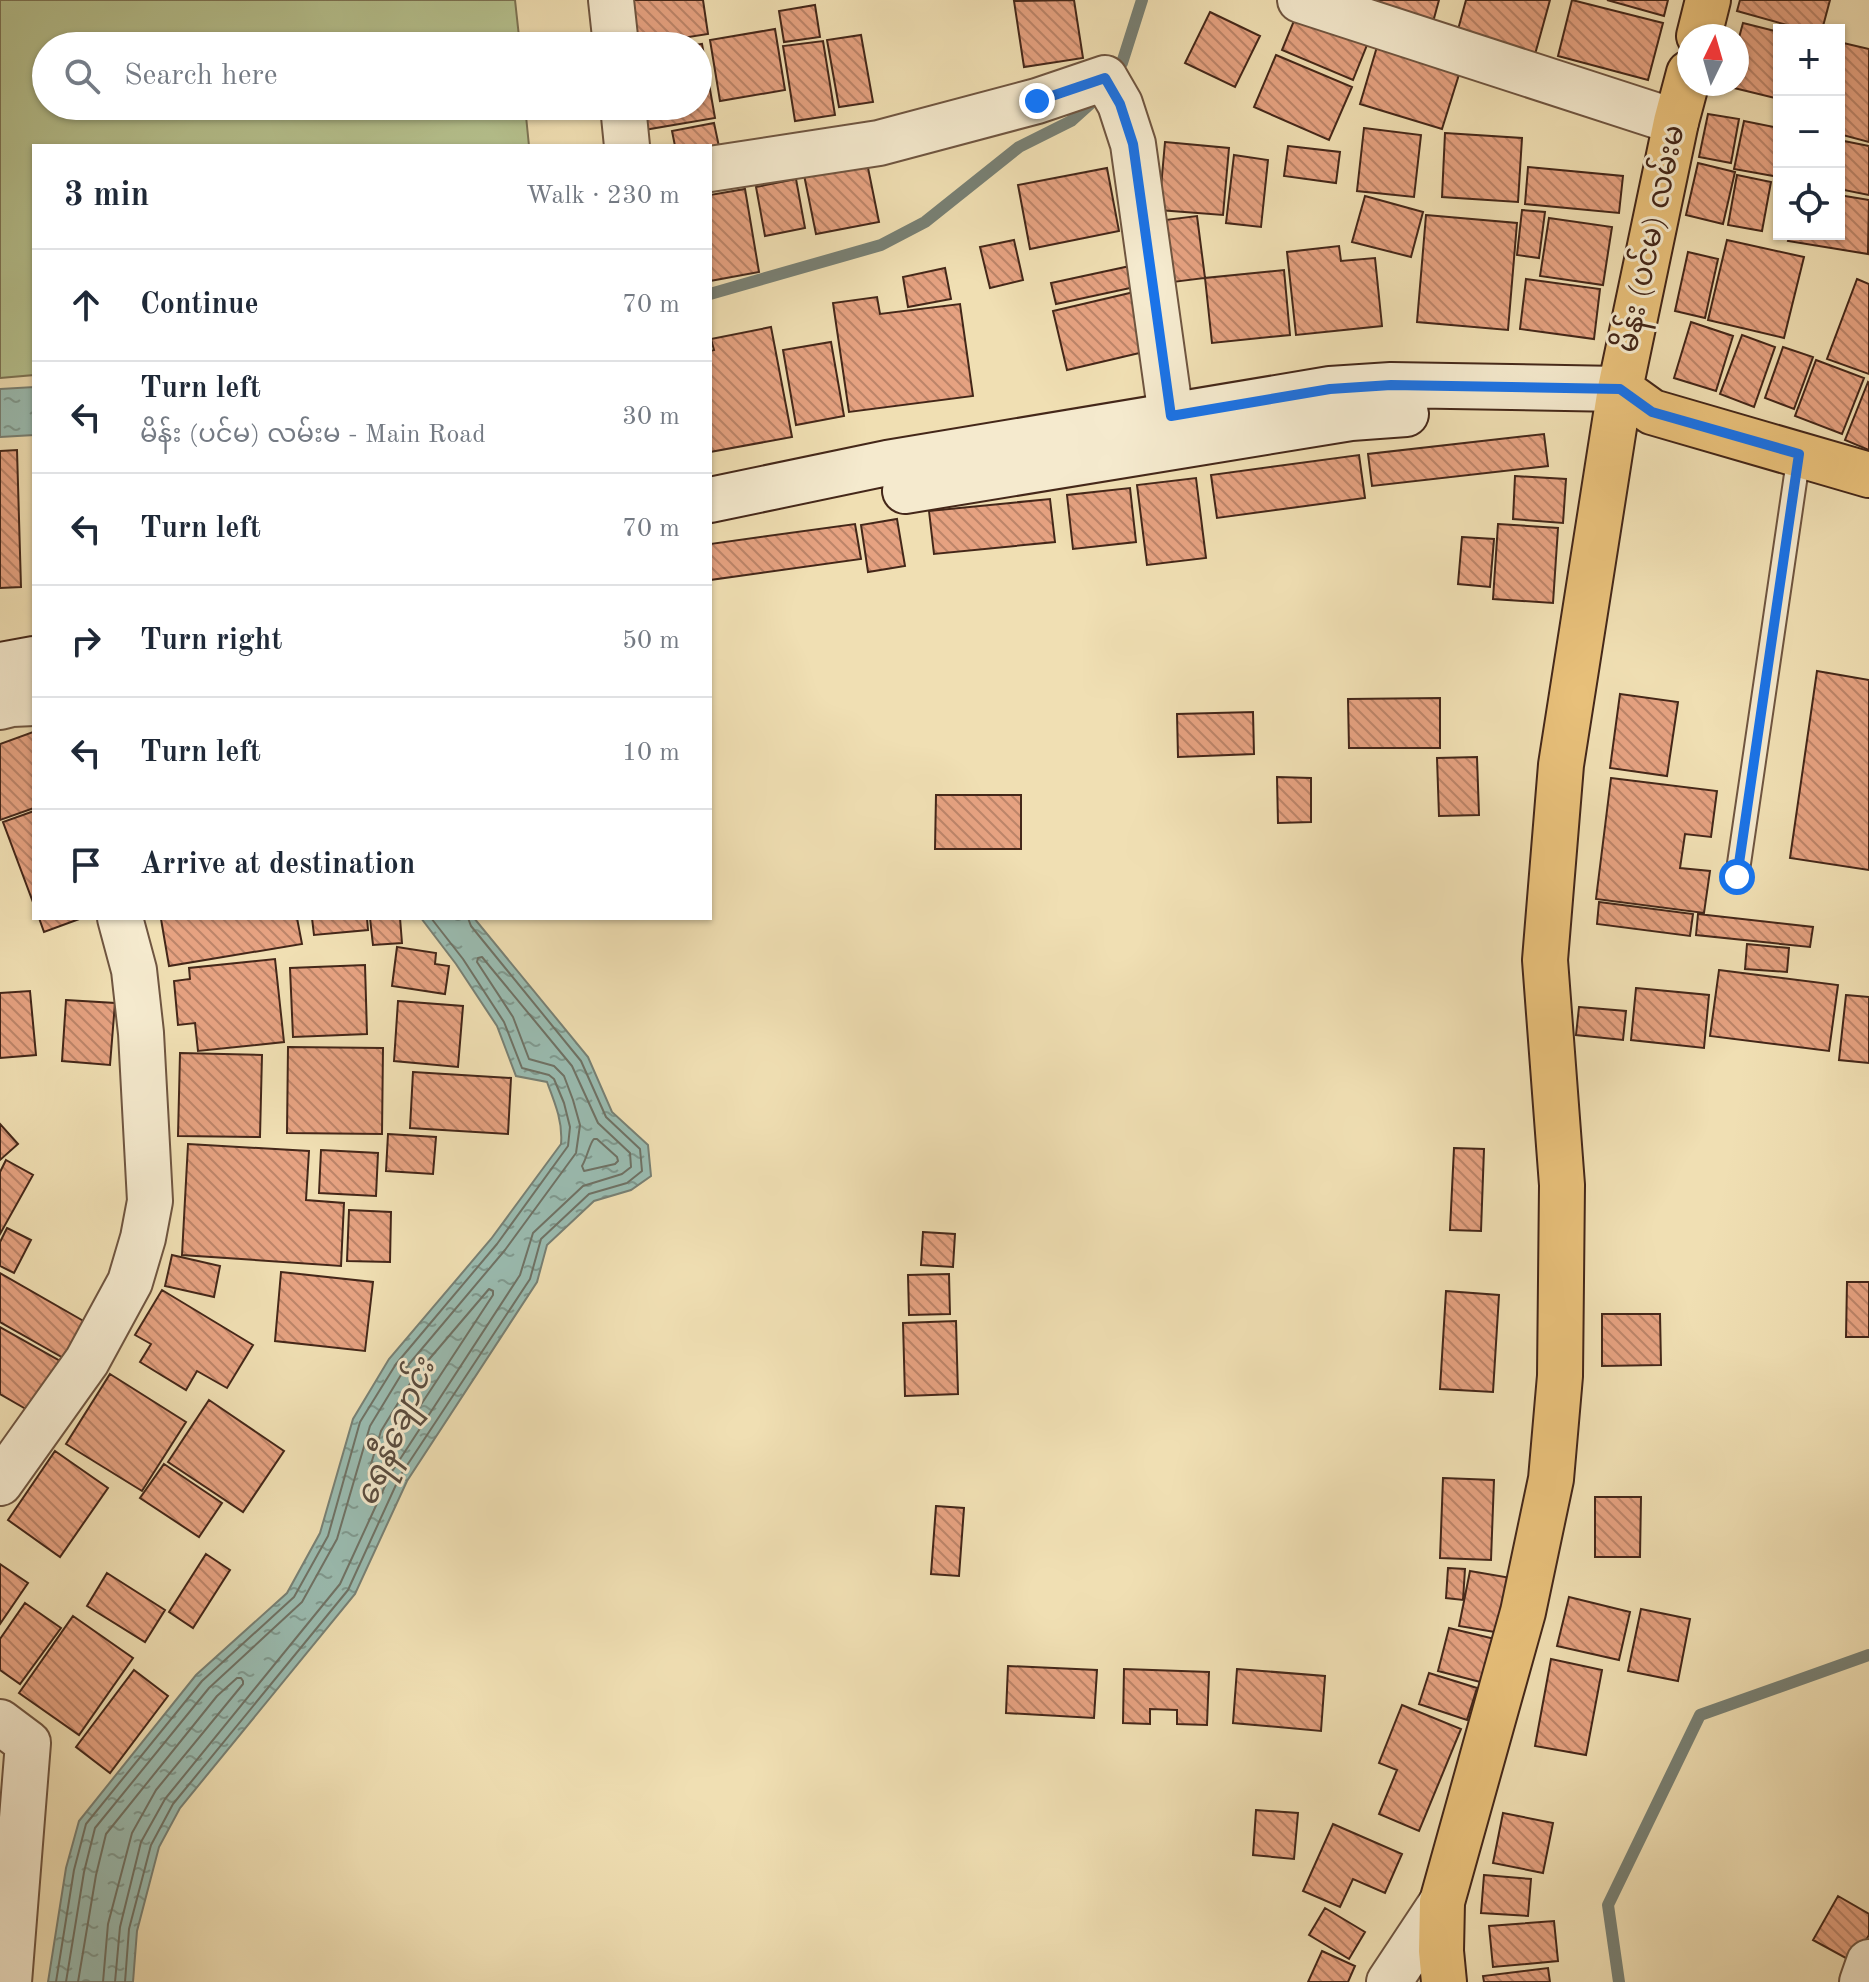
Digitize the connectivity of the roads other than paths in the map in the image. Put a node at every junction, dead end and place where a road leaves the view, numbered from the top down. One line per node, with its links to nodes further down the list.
1 (611, 0): 5 (street)
2 (1300, 0): 8 (street)
3 (1708, 0): 4 (main road)
4 (1702, 24)
5 (614, 32)
6 (1683, 96): 8 (main road, မိန်း (ပင်မ) လမ်းမ)
7 (624, 120): 9 (street)
8 (1676, 122): 11 (main road, မိန်း (ပင်မ) လမ်းမ)
9 (627, 144)
10 (712, 169): 12 (street)
11 (1629, 406): 12 (street); 13 (main road); 16 (street); 25 (main road, မိန်း (ပင်မ) လမ်းမ)
12 (1171, 416): 15 (street)
13 (1799, 454): 14 (main road); 21 (lane)
14 (1869, 475)
15 (712, 500)
16 (712, 529)
17 (26, 643): 18 (street)
18 (0, 665)
19 (32, 703): 20 (street)
20 (0, 707)
21 (1737, 877)
22 (121, 920): 23 (street)
23 (0, 1483)
24 (0, 1722): 27 (street)
25 (1442, 1902): 28 (street); 29 (main road, မိန်း (ပင်မ) လမ်းမ)
26 (1869, 1962): 30 (street)
27 (9, 1982)
28 (1389, 1982)
29 (1444, 1982)
30 (1862, 1982)

